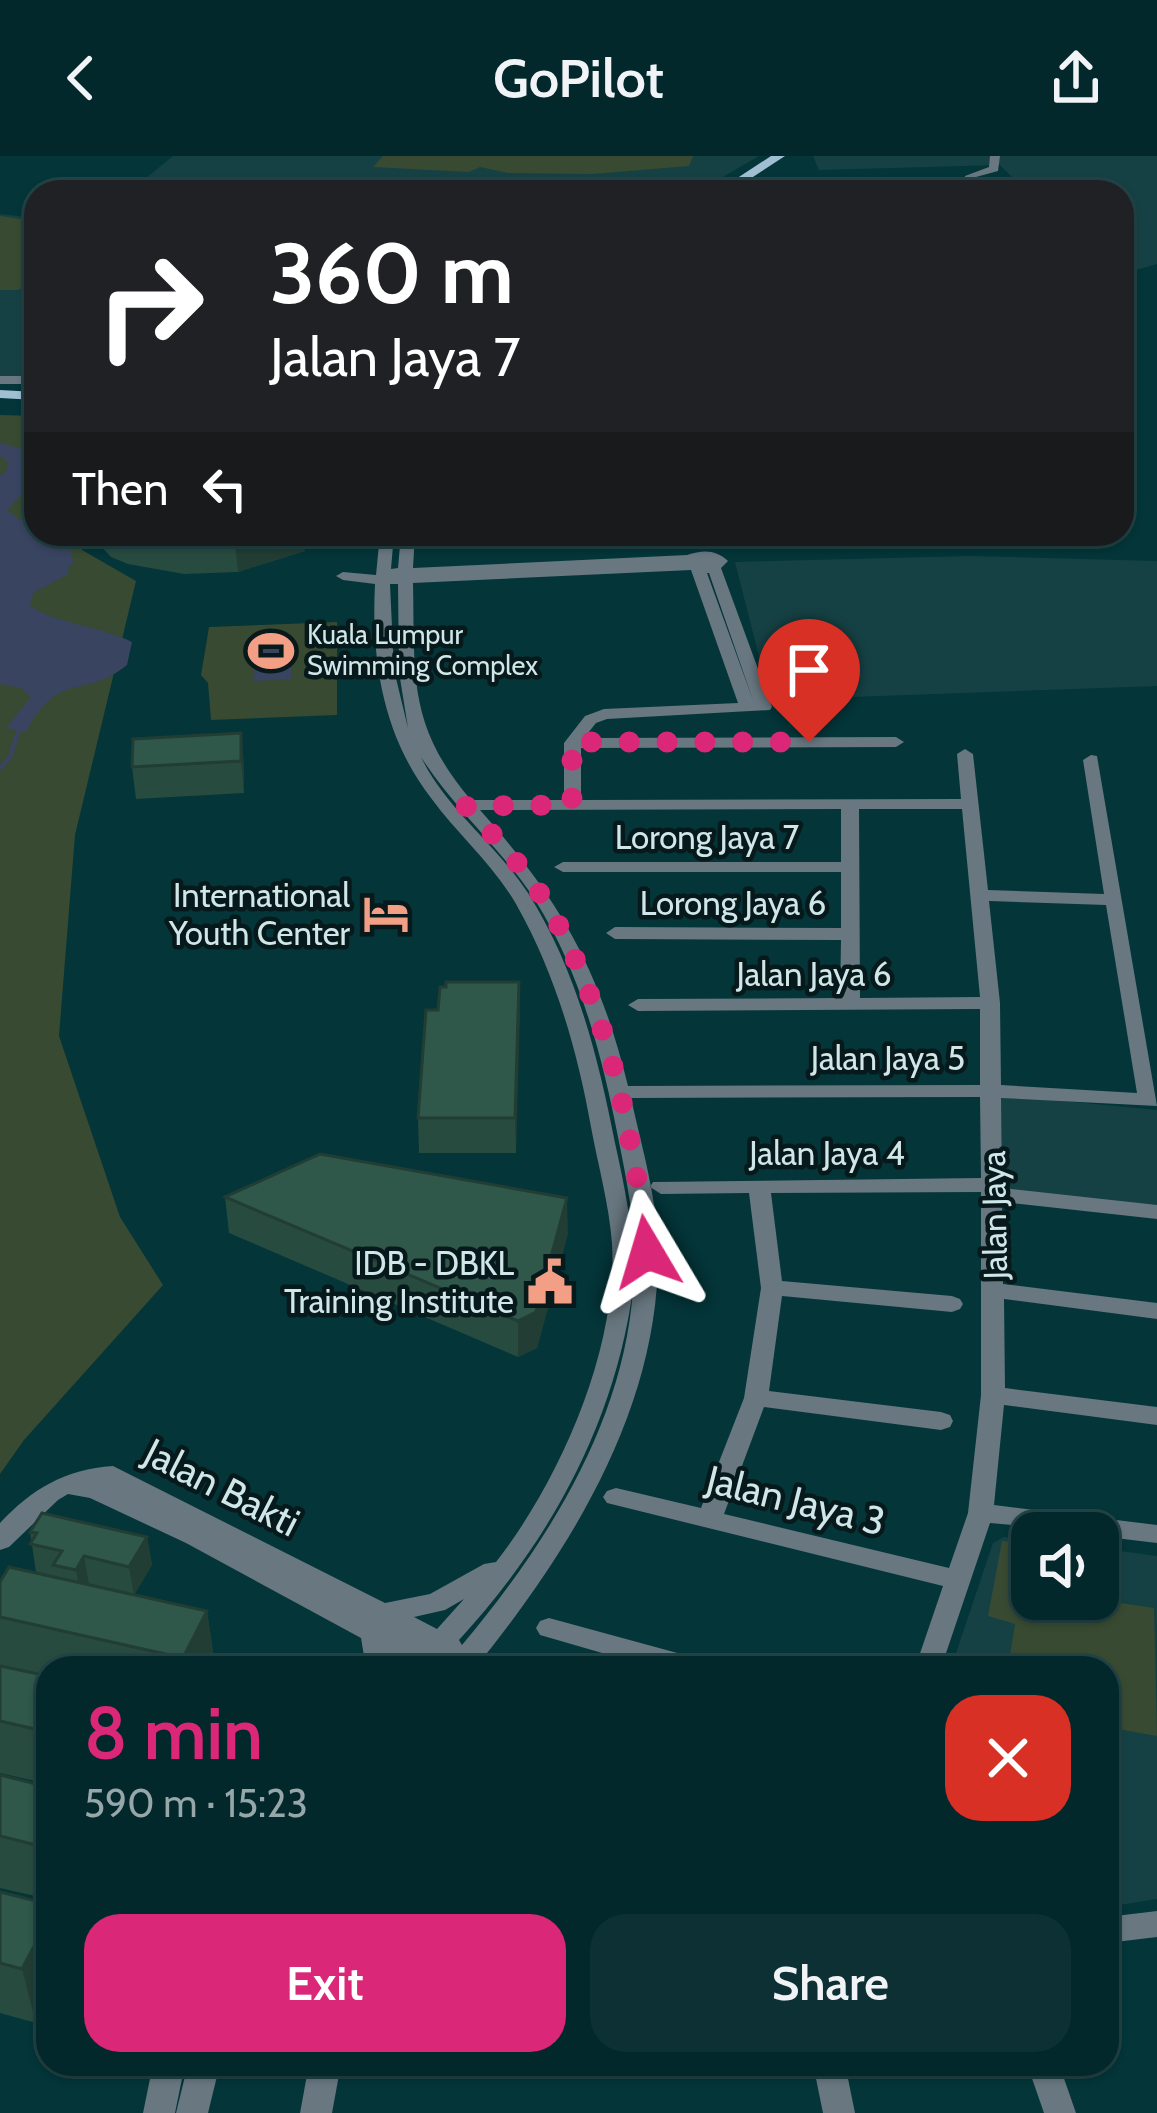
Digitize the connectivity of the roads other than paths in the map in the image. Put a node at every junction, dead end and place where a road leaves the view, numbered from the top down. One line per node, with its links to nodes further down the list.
1 (779, 156): 5 (main road)
2 (792, 156): 6 (main road)
3 (995, 156): 4 (street)
4 (969, 178)
5 (741, 180)
6 (755, 180)
7 (386, 546): 10 (street)
8 (407, 546): 12 (street)
9 (419, 546): 11 (street)
10 (385, 572): 12 (street); 51 (street)
11 (450, 574): 12 (street); 13 (street); 14 (street)
12 (405, 576): 13 (street)
13 (406, 605): 21 (street)
14 (572, 742): 15 (street); 19 (street)
15 (896, 742)
16 (965, 754): 18 (street, Jalan Jaya)
17 (1090, 760): 25 (street)
18 (970, 804): 20 (street); 24 (street, Jalan Jaya)
19 (572, 805): 20 (street); 21 (street)
20 (850, 805): 23 (street, Jalan Jaya 5)
21 (466, 806): 32 (street)
22 (563, 867): 23 (street, Lorong Jaya 7)
23 (852, 867): 27 (street, Jalan Jaya 5)
24 (979, 895): 25 (street); 28 (street, Jalan Jaya)
25 (1115, 900): 33 (street)
26 (615, 933): 27 (street, Lorong Jaya 6)
27 (850, 934): 29 (street, Jalan Jaya 5)
28 (990, 1003): 29 (street, Jalan Jaya 6); 31 (street, Jalan Jaya)
29 (850, 1004): 30 (street, Jalan Jaya 6)
30 (638, 1005)
31 (992, 1091): 32 (street, Jalan Jaya 5); 33 (street, Jalan Jaya 5); 36 (street, Jalan Jaya)
32 (620, 1092): 58 (street)
33 (1153, 1099)
34 (759, 1186): 35 (street, Jalan Jaya 4); 36 (street, Jalan Jaya 4); 38 (street)
35 (661, 1187)
36 (993, 1190): 37 (street, Jalan Jaya 4); 39 (street, Jalan Jaya)
37 (1157, 1212)
38 (772, 1288): 40 (street); 43 (street)
39 (995, 1290): 41 (street); 42 (street, Jalan Jaya)
40 (952, 1304)
41 (1157, 1311)
42 (993, 1395): 44 (street); 47 (street, Jalan Jaya)
43 (756, 1398): 45 (street); 48 (street)
44 (1157, 1415)
45 (941, 1421)
46 (616, 1497): 48 (street, Jalan Jaya 3)
47 (981, 1513): 49 (street); 52 (street, Jalan Jaya)
48 (709, 1519): 52 (street, Jalan Jaya 3)
49 (1157, 1534)
50 (0, 1540): 53 (street, Jalan Bakti)
51 (512, 1559): 53 (street); 57 (street)
52 (958, 1580): 60 (street, Jalan Jaya)
53 (379, 1624): 55 (street); 56 (street, Jalan Bakti)
54 (550, 1628): 59 (street)
55 (379, 1656)
56 (424, 1656)
57 (433, 1656)
58 (469, 1656)
59 (649, 1656)
60 (932, 1656)
61 (1157, 1924): 62 (street)
62 (1119, 1929)
63 (167, 2076): 68 (street)
64 (201, 2076): 69 (street)
65 (323, 2076): 70 (street)
66 (831, 2076): 71 (street)
67 (1047, 2076): 72 (street)
68 (158, 2113)
69 (192, 2113)
70 (316, 2113)
71 (839, 2113)
72 (1060, 2113)

